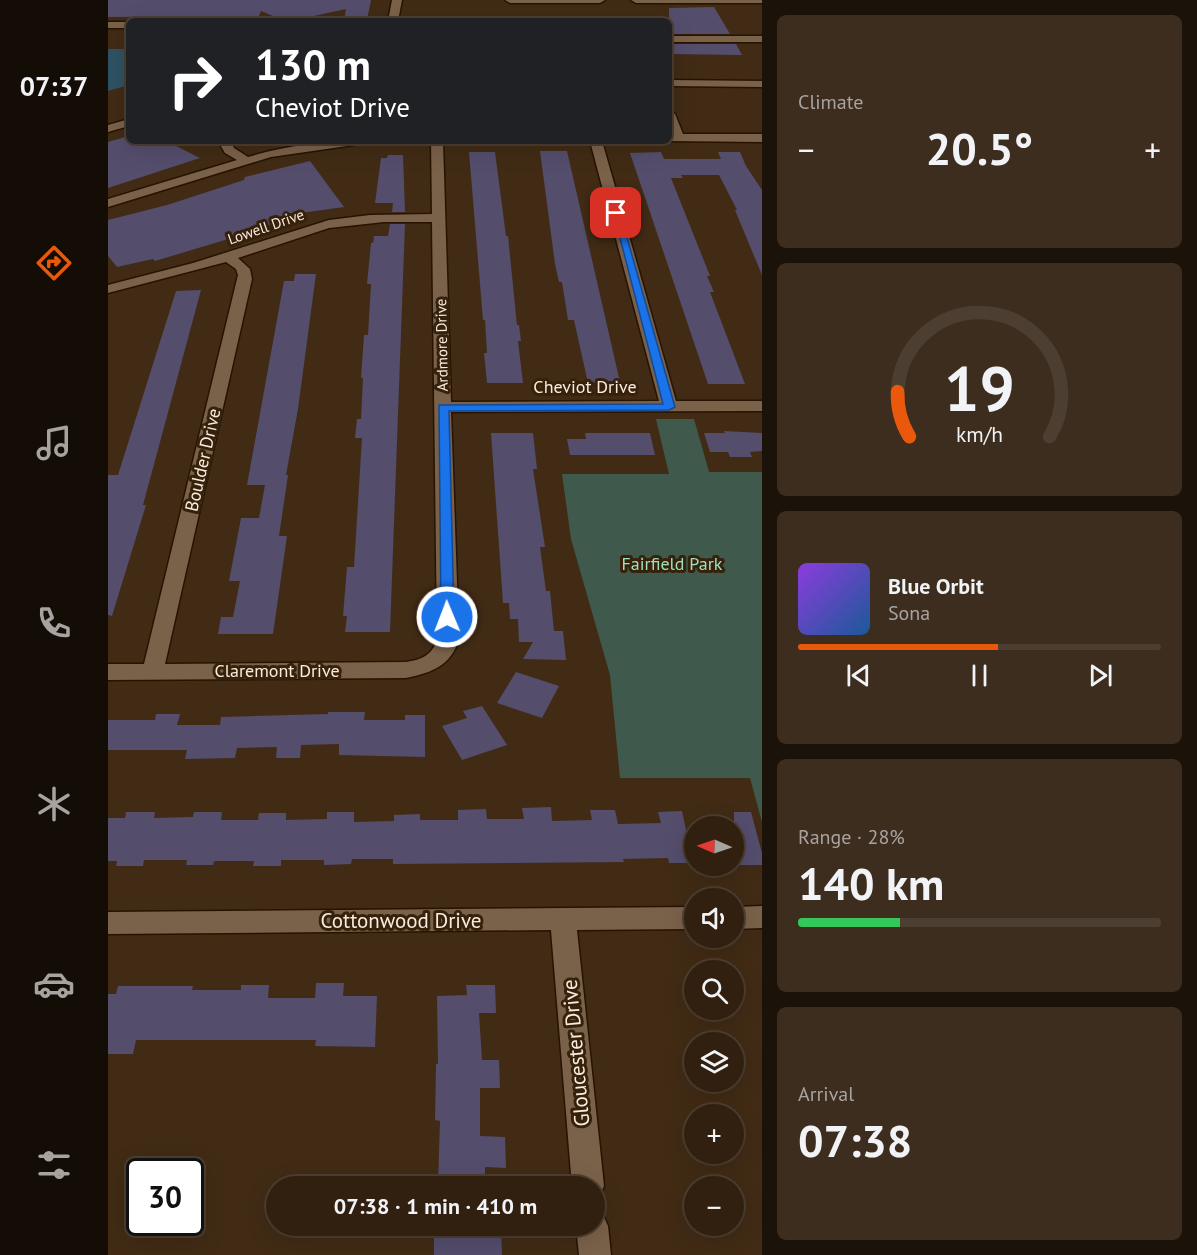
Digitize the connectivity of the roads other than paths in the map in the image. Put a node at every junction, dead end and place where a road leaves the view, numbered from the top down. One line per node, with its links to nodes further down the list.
1 (397, 0): 8 (street)
2 (510, 0): 3 (street)
3 (600, 0)
4 (606, 0): 5 (street)
5 (614, 0)
6 (636, 0): 7 (street)
7 (762, 0)
8 (394, 18)
9 (108, 25): 10 (street)
10 (126, 25)
11 (672, 39): 12 (street)
12 (762, 39)
13 (672, 83): 14 (street)
14 (762, 84)
15 (108, 114): 16 (street)
16 (126, 122)
17 (126, 124): 18 (street)
18 (108, 129)
19 (673, 138): 20 (street)
20 (762, 138)
21 (226, 144): 25 (street)
22 (328, 144): 25 (street)
23 (437, 144): 27 (street, Ardmore Drive)
24 (597, 144): 32 (street)
25 (245, 160): 26 (street)
26 (108, 203)
27 (439, 218): 28 (street, Lowell Drive); 31 (street, Ardmore Drive)
28 (228, 258): 29 (street, Lowell Drive); 34 (street, Boulder Drive)
29 (108, 289)
30 (762, 406): 32 (street, Cheviot Drive)
31 (443, 407): 32 (street, Cheviot Drive); 33 (street, Ardmore Drive)
32 (669, 407)
33 (442, 655): 34 (street, Claremont Drive)
34 (153, 671): 35 (street, Claremont Drive)
35 (108, 672)
36 (762, 917): 38 (street)
37 (684, 918): 39 (street, Cottonwood Drive)
38 (744, 918)
39 (563, 920): 40 (street, Cottonwood Drive); 41 (street, Gloucester Drive)
40 (108, 922)
41 (587, 1176)
42 (593, 1236): 43 (street)
43 (595, 1255)

